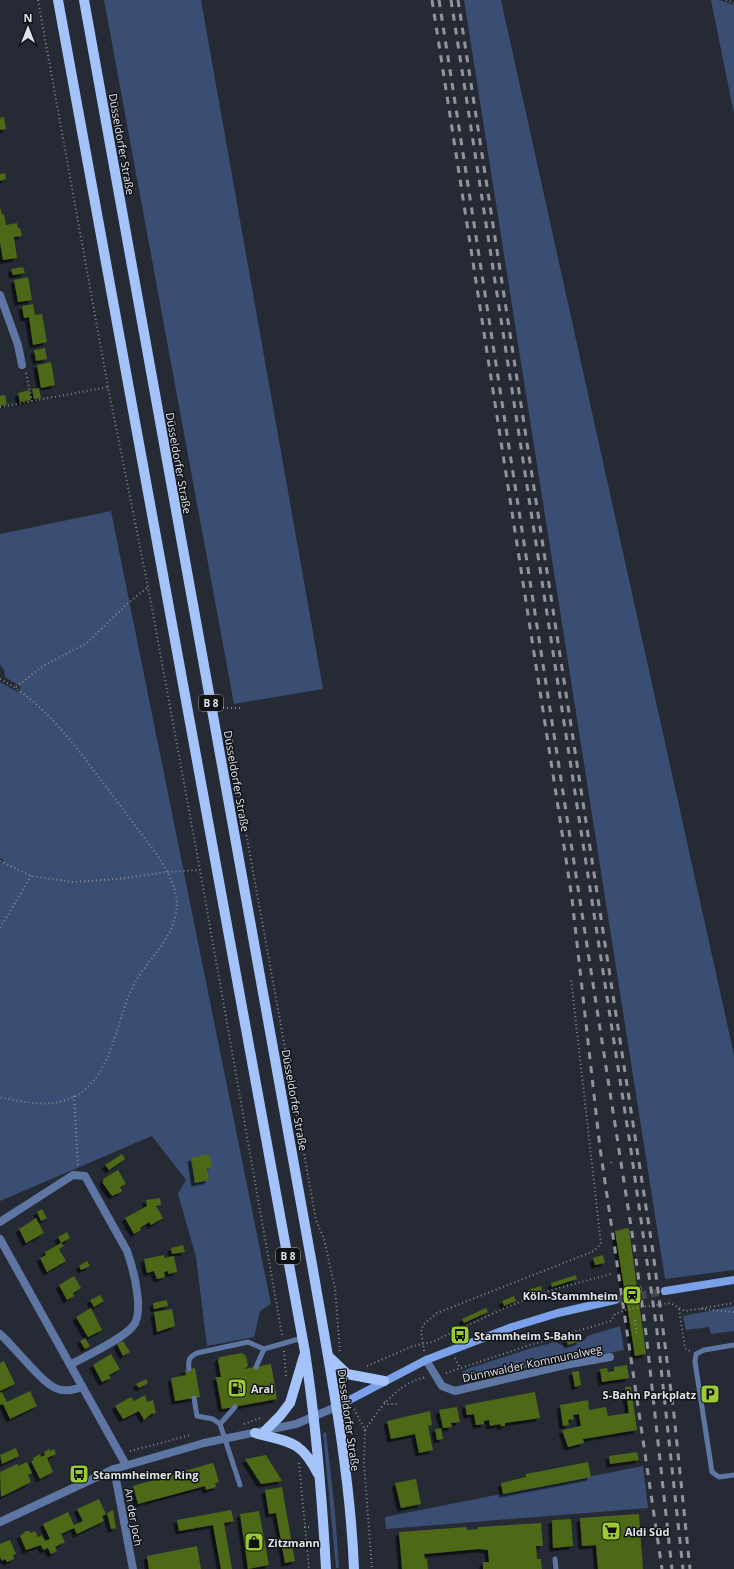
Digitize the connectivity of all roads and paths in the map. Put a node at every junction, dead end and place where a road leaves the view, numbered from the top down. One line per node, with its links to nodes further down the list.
1 (38, 0): 8 (path)
2 (58, 0): 43 (main road, B 8)
3 (84, 0): 17 (main road, Düsseldorfer Straße / B 8)
4 (726, 0): 5 (path)
5 (734, 3)
6 (0, 295): 7 (street)
7 (22, 365): 9 (path)
8 (108, 387): 9 (path); 11 (path)
9 (32, 401): 10 (path)
10 (0, 407)
11 (148, 587): 13 (path); 20 (path)
12 (0, 679): 13 (path)
13 (16, 687): 21 (path)
14 (222, 700): 15 (path)
15 (223, 708): 16 (path); 17 (path)
16 (242, 708)
17 (212, 711): 50 (main road, Düsseldorfer Straße / B 8)
18 (238, 786): 52 (path)
19 (0, 861): 22 (path)
20 (200, 870): 21 (path); 44 (path)
21 (167, 872): 22 (path); 25 (path)
22 (30, 876): 23 (path)
23 (0, 928)
24 (571, 979): 45 (path)
25 (74, 1096): 26 (path); 29 (path)
26 (0, 1097)
27 (611, 1162): 28 (path)
28 (612, 1166)
29 (78, 1175): 30 (street); 56 (street)
30 (0, 1222)
31 (0, 1239): 56 (street)
32 (611, 1274): 45 (path)
33 (734, 1280): 34 (main road)
34 (665, 1291)
35 (615, 1300): 54 (main road)
36 (734, 1303): 38 (path)
37 (679, 1309): 38 (path); 49 (path); 55 (path)
38 (698, 1309): 39 (path)
39 (734, 1312)
40 (635, 1320): 42 (path)
41 (0, 1334): 63 (street)
42 (637, 1335)
43 (302, 1338): 44 (lane); 48 (main road, B 8)
44 (283, 1344): 47 (lane); 62 (path)
45 (422, 1344): 54 (path); 58 (path)
46 (734, 1345): 49 (lane)
47 (264, 1349): 57 (lane); 59 (lane)
48 (305, 1352): 70 (main road, B 8); 75 (main road)
49 (696, 1354): 82 (lane)
50 (328, 1356): 61 (main road); 69 (main road, Düsseldorfer Straße / B 8)
51 (610, 1357): 60 (street, Dünnwalder Kommunalweg)
52 (341, 1358)
53 (476, 1359): 55 (path)
54 (426, 1360): 60 (street, Dünnwalder Kommunalweg); 61 (main road)
55 (478, 1363): 60 (path)
56 (70, 1365): 63 (street)
57 (256, 1366)
58 (365, 1367)
59 (189, 1369)
60 (434, 1376): 66 (path)
61 (384, 1381): 65 (main road)
62 (286, 1382)
63 (82, 1387): 79 (street)
64 (194, 1398): 72 (lane)
65 (350, 1400): 69 (main road); 74 (path)
66 (384, 1402): 67 (path); 74 (path)
67 (397, 1404)
68 (235, 1407): 72 (lane)
69 (336, 1407): 70 (street); 92 (main road, Düsseldorfer Straße / B 8)
70 (314, 1415): 75 (street); 83 (main road, B 8)
71 (266, 1416): 73 (path)
72 (220, 1424): 73 (lane)
73 (222, 1430): 77 (lane)
74 (365, 1430): 93 (path)
75 (260, 1432): 77 (street); 78 (main road)
76 (192, 1435): 79 (path)
77 (224, 1439): 80 (street); 84 (lane)
78 (298, 1446): 83 (main road); 86 (path)
79 (120, 1453): 80 (street)
80 (126, 1465): 81 (street)
81 (114, 1469): 85 (street); 89 (street, An der Joch)
82 (734, 1475)
83 (321, 1482): 91 (main road, B 8)
84 (240, 1486)
85 (0, 1522)
86 (304, 1527): 87 (path); 90 (path)
87 (309, 1527)
88 (555, 1559): 94 (lane)
89 (133, 1569)
90 (309, 1569)
91 (326, 1569)
92 (354, 1569)
93 (372, 1569)
94 (556, 1569)

